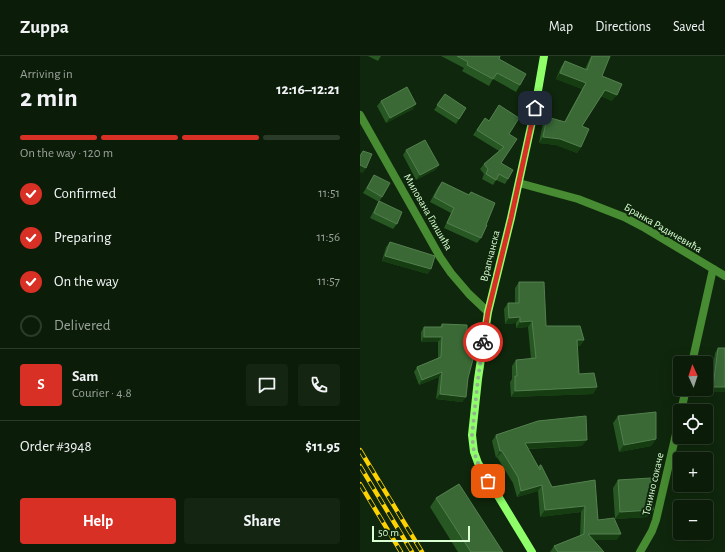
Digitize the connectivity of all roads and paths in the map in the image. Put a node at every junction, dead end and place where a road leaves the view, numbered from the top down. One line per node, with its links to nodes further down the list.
1 (544, 56): 3 (main road, Врапчанска)
2 (360, 115): 6 (street, Милована Глишића)
3 (519, 183): 4 (street, Бранка Радичевића); 6 (main road, Врапчанска)
4 (713, 269): 5 (street, Бранка Радичевића); 7 (street)
5 (725, 276)
6 (488, 312): 9 (main road, Врапчанска)
7 (694, 356)
8 (674, 444): 10 (street, Тонино сокаче)
9 (532, 552)
10 (640, 552)

